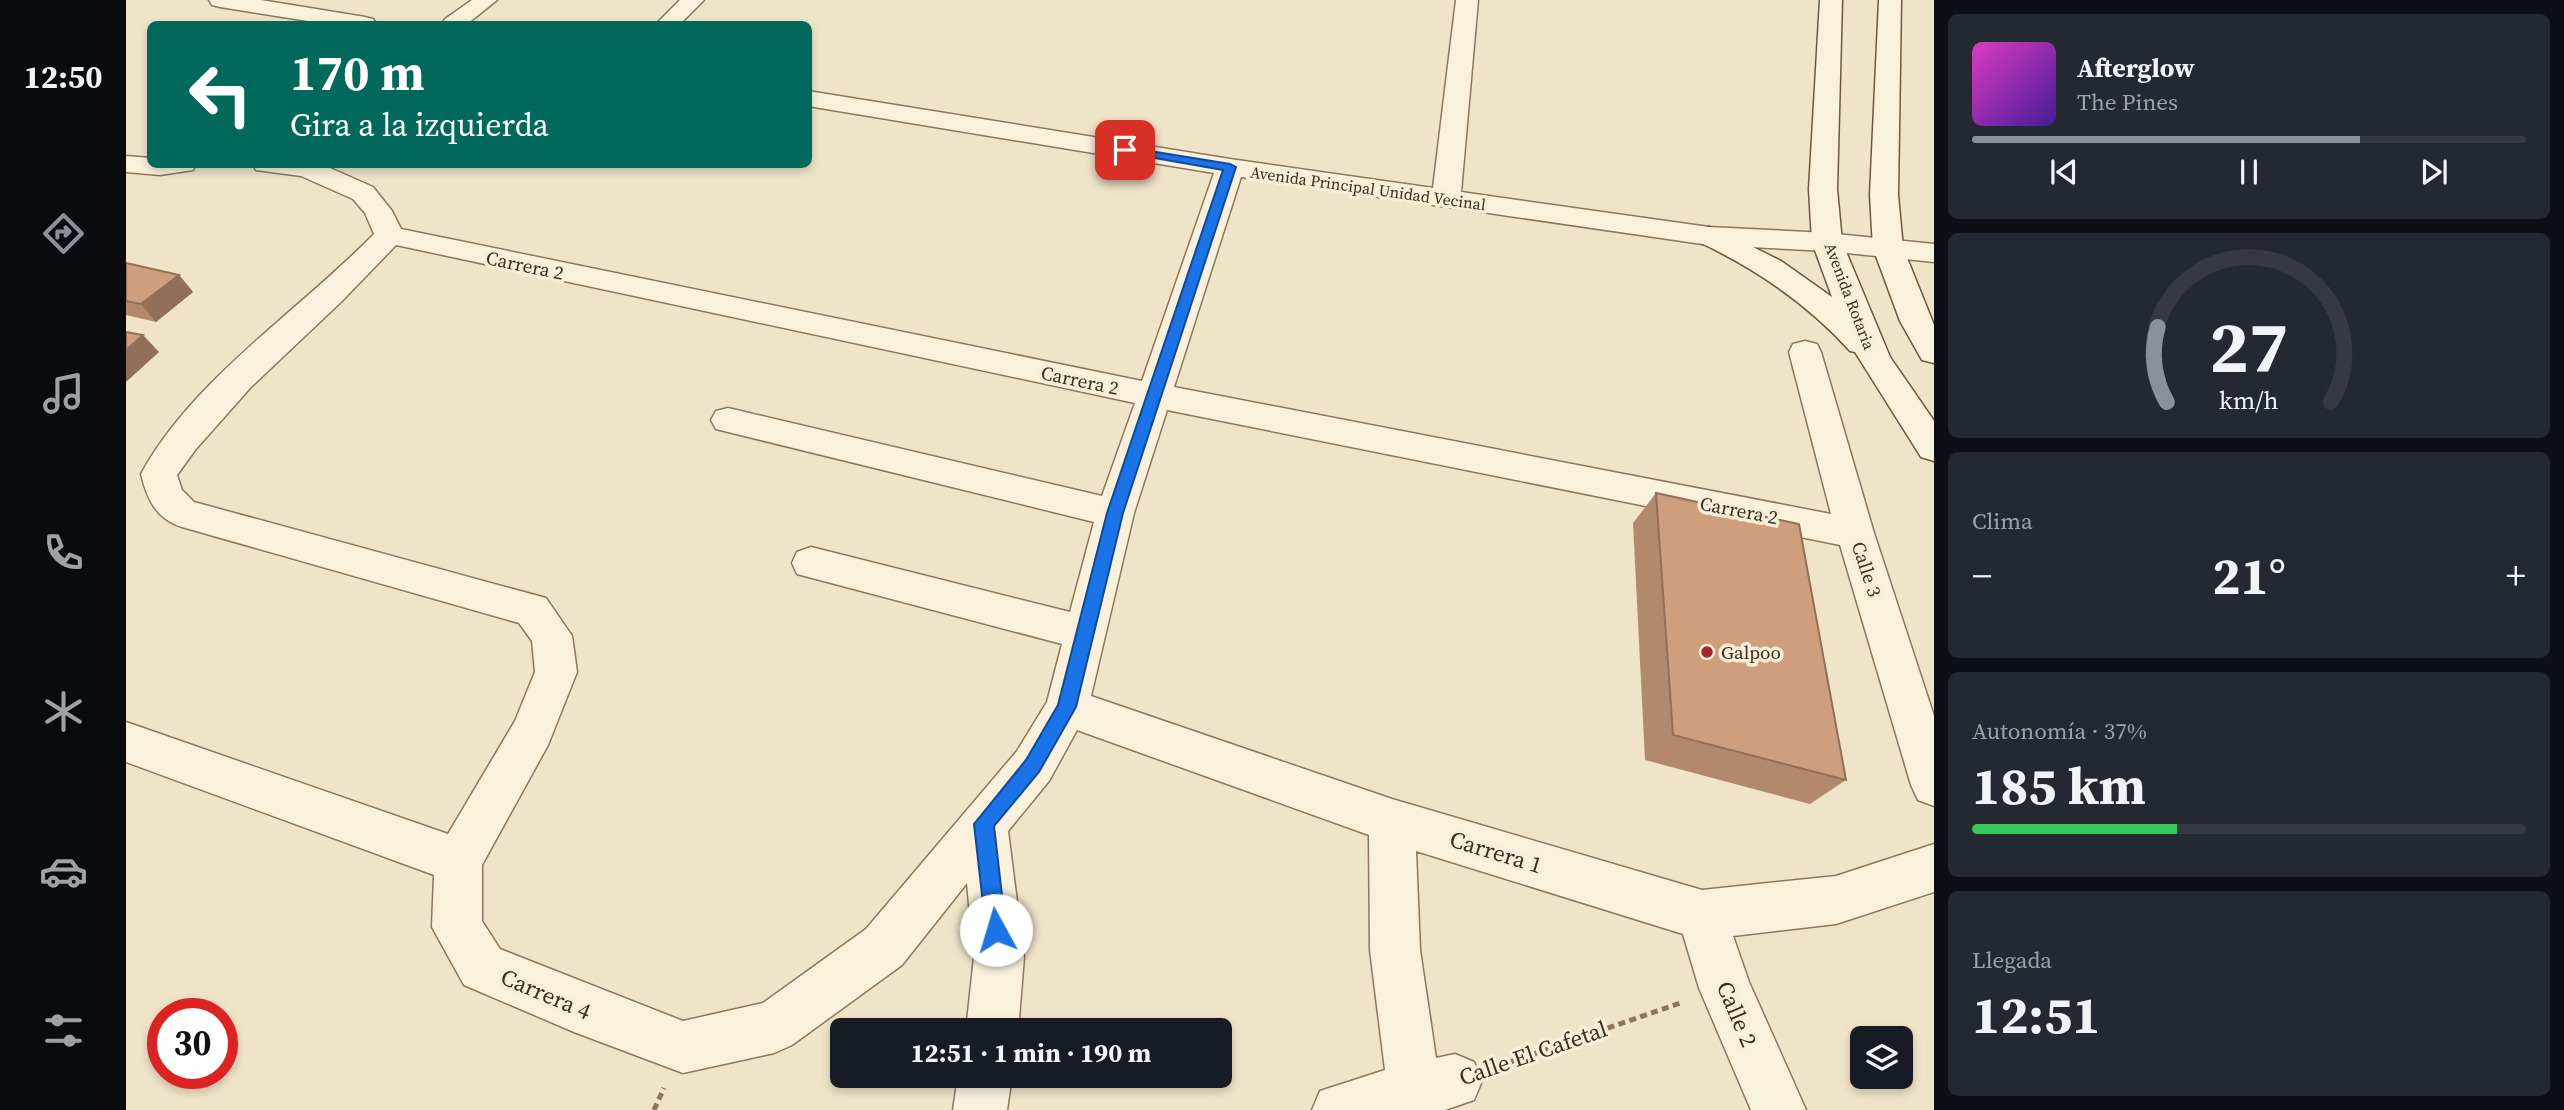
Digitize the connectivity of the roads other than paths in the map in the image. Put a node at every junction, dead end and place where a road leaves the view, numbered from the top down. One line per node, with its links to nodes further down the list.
1 (220, 0): 7 (street)
2 (486, 0): 8 (street)
3 (693, 0): 9 (street)
4 (1467, 0): 15 (street)
5 (1831, 0): 18 (street, Avenida Rotaria)
6 (1889, 0): 19 (street)
7 (347, 21)
8 (457, 21)
9 (670, 21)
10 (812, 99): 13 (street, Avenida Principal Unidad Vecinal)
11 (126, 164): 12 (street)
12 (147, 166)
13 (1230, 167): 15 (street, Avenida Principal Unidad Vecinal); 24 (street, Carrera 4)
14 (306, 168): 16 (street)
15 (1446, 200): 17 (street, Avenida Principal Unidad Vecinal)
16 (388, 235): 24 (street, Carrera 2); 36 (street)
17 (1709, 236): 18 (street, Avenida Principal Unidad Vecinal); 23 (street)
18 (1827, 242): 19 (street, Avenida Principal Unidad Vecinal); 23 (street, Avenida Rotaria)
19 (1888, 248): 20 (street, Avenida Principal Unidad Vecinal); 22 (street)
20 (1934, 253)
21 (1805, 352): 28 (street, Calle 3)
22 (1934, 352)
23 (1875, 360): 26 (street, Avenida Rotaria)
24 (1153, 395): 27 (street, Carrera 4); 28 (street, Carrera 2)
25 (728, 420): 27 (street)
26 (1934, 448)
27 (1115, 513): 30 (street, Carrera 4)
28 (1855, 533): 33 (street, Calle 3)
29 (811, 563): 30 (street)
30 (1086, 633): 31 (street, Carrera 4)
31 (1067, 707): 34 (street, Carrera 1); 35 (street, Carrera 4)
32 (126, 742): 36 (street)
33 (1934, 785)
34 (1392, 821): 38 (street, Carrera 1); 42 (street)
35 (984, 824): 36 (street, Carrera 4); 39 (street)
36 (457, 861)
37 (1934, 867): 38 (street, Carrera 1)
38 (1702, 915): 43 (street, Calle 2)
39 (993, 1018)
40 (983, 1088): 41 (street)
41 (979, 1110)
42 (1339, 1110)
43 (1779, 1110)

